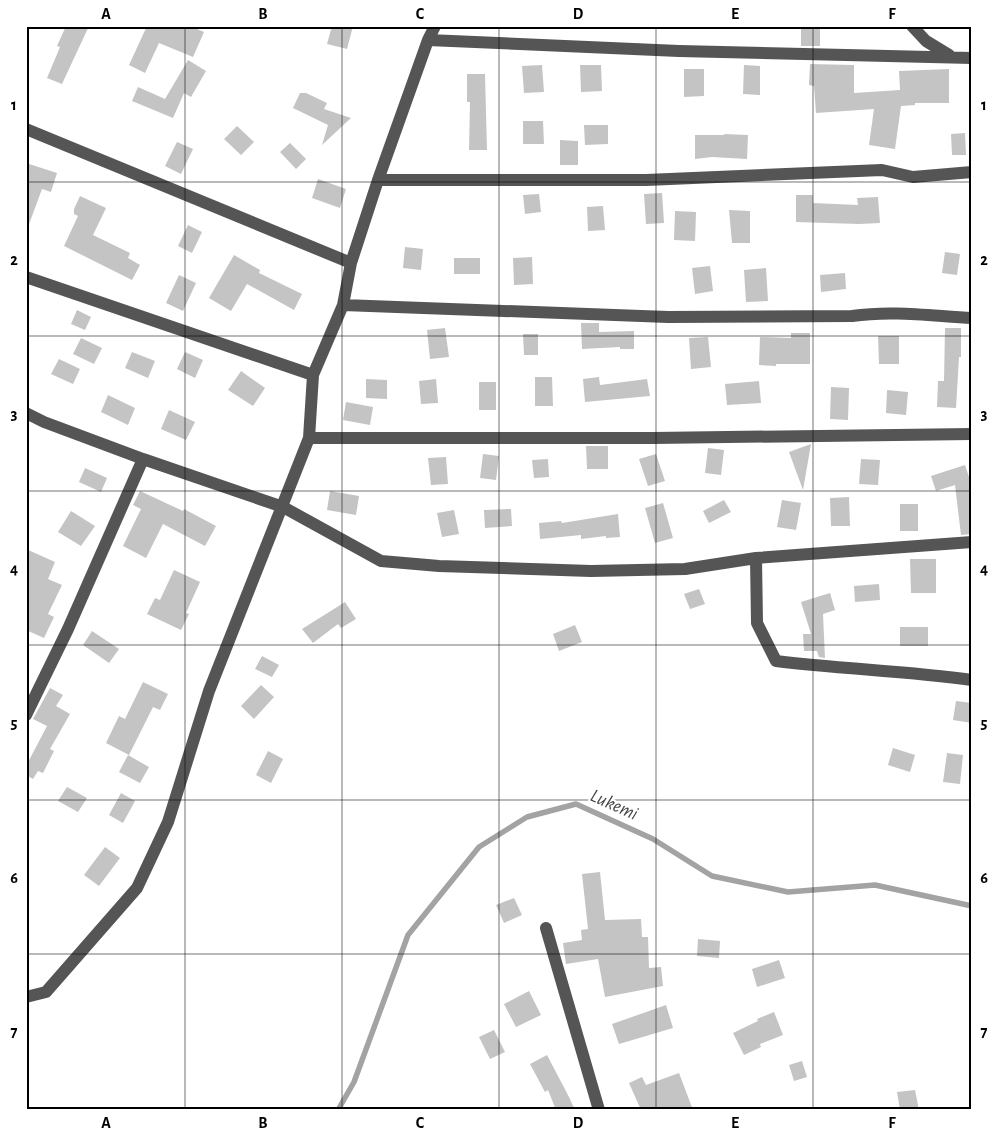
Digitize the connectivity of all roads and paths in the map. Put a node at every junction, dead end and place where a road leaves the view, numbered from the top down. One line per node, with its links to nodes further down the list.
1 (435, 26): 3 (street)
2 (912, 26): 4 (street)
3 (428, 40): 4 (street); 8 (street)
4 (951, 56): 5 (street)
5 (972, 58)
6 (26, 129): 9 (street)
7 (972, 172): 8 (street)
8 (378, 180): 9 (street)
9 (351, 263): 11 (street)
10 (26, 277): 13 (street)
11 (343, 305): 12 (street); 13 (street)
12 (972, 318)
13 (313, 375): 16 (street)
14 (26, 413): 17 (street)
15 (972, 434): 16 (street)
16 (309, 438): 18 (street)
17 (143, 459): 18 (street); 22 (street)
18 (283, 507): 20 (street); 24 (street)
19 (972, 542): 20 (street)
20 (756, 558): 21 (street)
21 (972, 680)
22 (26, 715)
23 (546, 928): 25 (street)
24 (26, 997)
25 (599, 1110)

